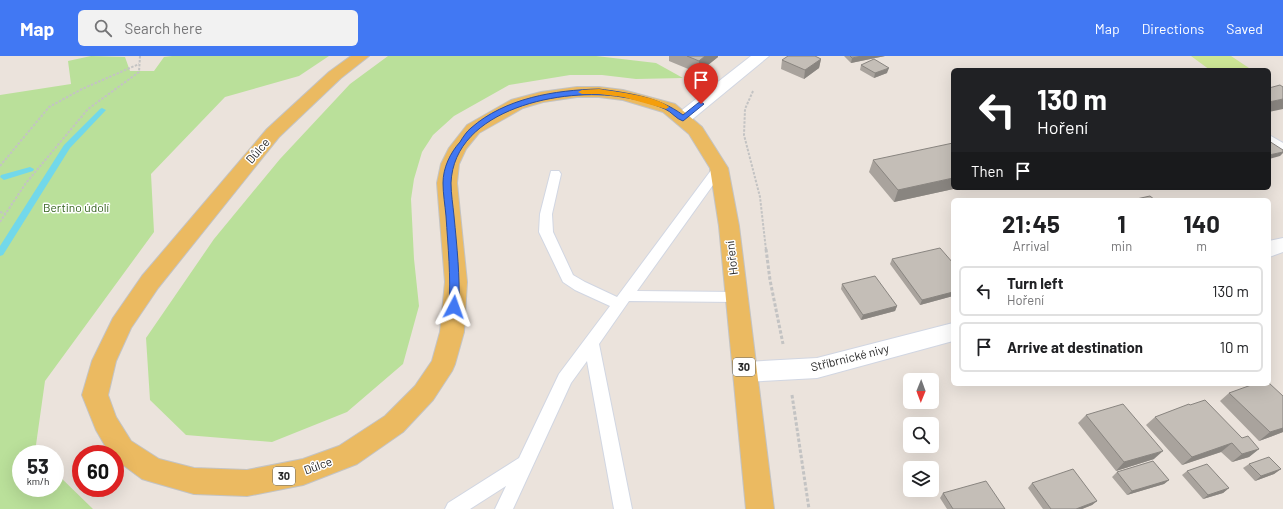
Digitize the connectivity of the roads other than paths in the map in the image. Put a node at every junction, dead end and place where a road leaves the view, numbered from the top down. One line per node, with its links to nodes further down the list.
1 (361, 56): 3 (main road, Důlce / 30)
2 (761, 56): 3 (street)
3 (683, 118): 6 (main road, Hoření / 30)
4 (1271, 139): 5 (lane)
5 (1283, 148)
6 (719, 168): 10 (main road, Hoření / 30); 11 (lane)
7 (555, 174): 11 (lane)
8 (1283, 245): 9 (street)
9 (1271, 248)
10 (737, 297): 11 (lane); 14 (main road, Hoření / 30)
11 (622, 300): 13 (lane)
12 (951, 333): 14 (street, Stříbrnické nivy)
13 (591, 343): 15 (lane); 18 (lane)
14 (745, 372): 19 (main road, Hoření / 30)
15 (526, 463): 16 (lane); 17 (lane)
16 (454, 509)
17 (504, 509)
18 (623, 509)
19 (760, 509)

